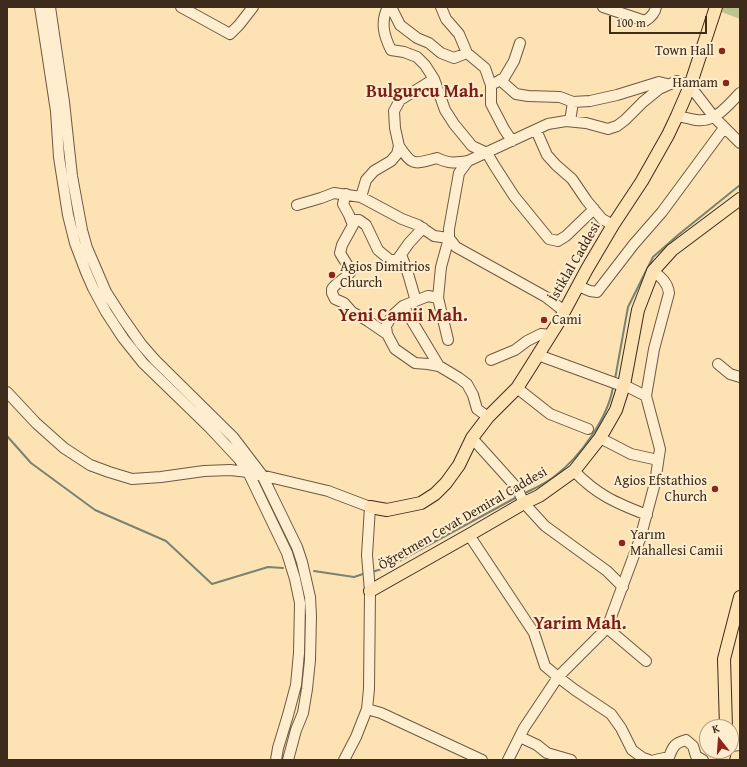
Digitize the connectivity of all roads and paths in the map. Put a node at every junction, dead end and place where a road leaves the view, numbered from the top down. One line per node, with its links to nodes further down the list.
1 (40, 7): 63 (street)
2 (50, 7): 64 (street)
3 (181, 7): 4 (street)
4 (253, 7)
5 (390, 7): 11 (street); 12 (street)
6 (441, 7): 11 (street)
7 (603, 7): 8 (street)
8 (656, 7)
9 (716, 7): 16 (main road, İstiklal Caddesi)
10 (520, 43): 13 (street)
11 (467, 54): 15 (street)
12 (434, 79): 26 (street); 27 (street)
13 (500, 80): 15 (street); 18 (street)
14 (669, 84): 16 (street); 18 (street); 21 (street)
15 (491, 85): 24 (street)
16 (690, 86): 19 (main road, İstiklal Caddesi); 20 (street)
17 (740, 93): 20 (street)
18 (573, 102): 21 (street)
19 (678, 116): 20 (street); 35 (main road, İstiklal Caddesi)
20 (714, 117): 22 (street)
21 (570, 121): 23 (street)
22 (724, 128): 25 (street); 40 (street)
23 (536, 130): 24 (street); 33 (street)
24 (512, 141): 27 (street)
25 (740, 143)
26 (399, 146): 28 (street); 30 (street)
27 (487, 153): 28 (street); 33 (street)
28 (468, 161): 37 (street)
29 (346, 194): 30 (street); 32 (street); 34 (street)
30 (361, 197): 36 (street)
31 (740, 199): 39 (main road, Öğretmen Cevat Demiral Caddesi)
32 (297, 205)
33 (594, 209): 35 (street)
34 (352, 220): 38 (street); 45 (street)
35 (613, 225): 40 (main road, İstiklal Caddesi)
36 (423, 228): 37 (street); 38 (street)
37 (449, 238): 41 (street); 44 (street)
38 (401, 254): 42 (street)
39 (653, 271): 53 (main road, Öğretmen Cevat Demiral Caddesi); 56 (street)
40 (578, 286): 44 (main road, İstiklal Caddesi)
41 (438, 298): 42 (street); 47 (street)
42 (416, 301): 43 (street)
43 (403, 306): 45 (street); 51 (street)
44 (564, 311): 46 (main road, İstiklal Caddesi)
45 (387, 334): 51 (street)
46 (550, 335): 48 (main road, İstiklal Caddesi); 49 (street)
47 (448, 340)
48 (538, 355): 53 (street); 54 (main road, İstiklal Caddesi)
49 (491, 360)
50 (718, 364): 52 (street)
51 (439, 366): 57 (street)
52 (740, 377)
53 (619, 384): 56 (street); 60 (main road, Öğretmen Cevat Demiral Caddesi)
54 (517, 388): 57 (main road, İstiklal Caddesi); 58 (street)
55 (7, 392): 63 (street)
56 (646, 396): 61 (street)
57 (488, 417): 59 (main road, İstiklal Caddesi)
58 (588, 429)
59 (472, 438): 65 (street); 66 (main road, İstiklal Caddesi)
60 (600, 438): 61 (street); 62 (main road, Öğretmen Cevat Demiral Caddesi)
61 (658, 460): 67 (street)
62 (574, 471): 65 (main road, Öğretmen Cevat Demiral Caddesi); 67 (street)
63 (248, 472): 64 (street); 78 (street)
64 (262, 475): 66 (street); 79 (street)
65 (524, 504): 68 (main road, Öğretmen Cevat Demiral Caddesi); 70 (street)
66 (370, 507): 69 (street)
67 (647, 515): 70 (street)
68 (469, 535): 69 (main road, Öğretmen Cevat Demiral Caddesi); 74 (street)
69 (370, 586): 75 (street)
70 (623, 587): 72 (street)
71 (740, 597): 76 (main road)
72 (607, 628): 73 (street); 74 (street)
73 (646, 661)
74 (558, 677): 77 (street); 84 (street)
75 (367, 709): 80 (street); 81 (street)
76 (726, 719)
77 (520, 737): 82 (street); 83 (street)
78 (276, 760)
79 (288, 760)
80 (344, 760)
81 (482, 760)
82 (508, 760)
83 (571, 760)
84 (649, 760): 85 (street)
85 (703, 760)

